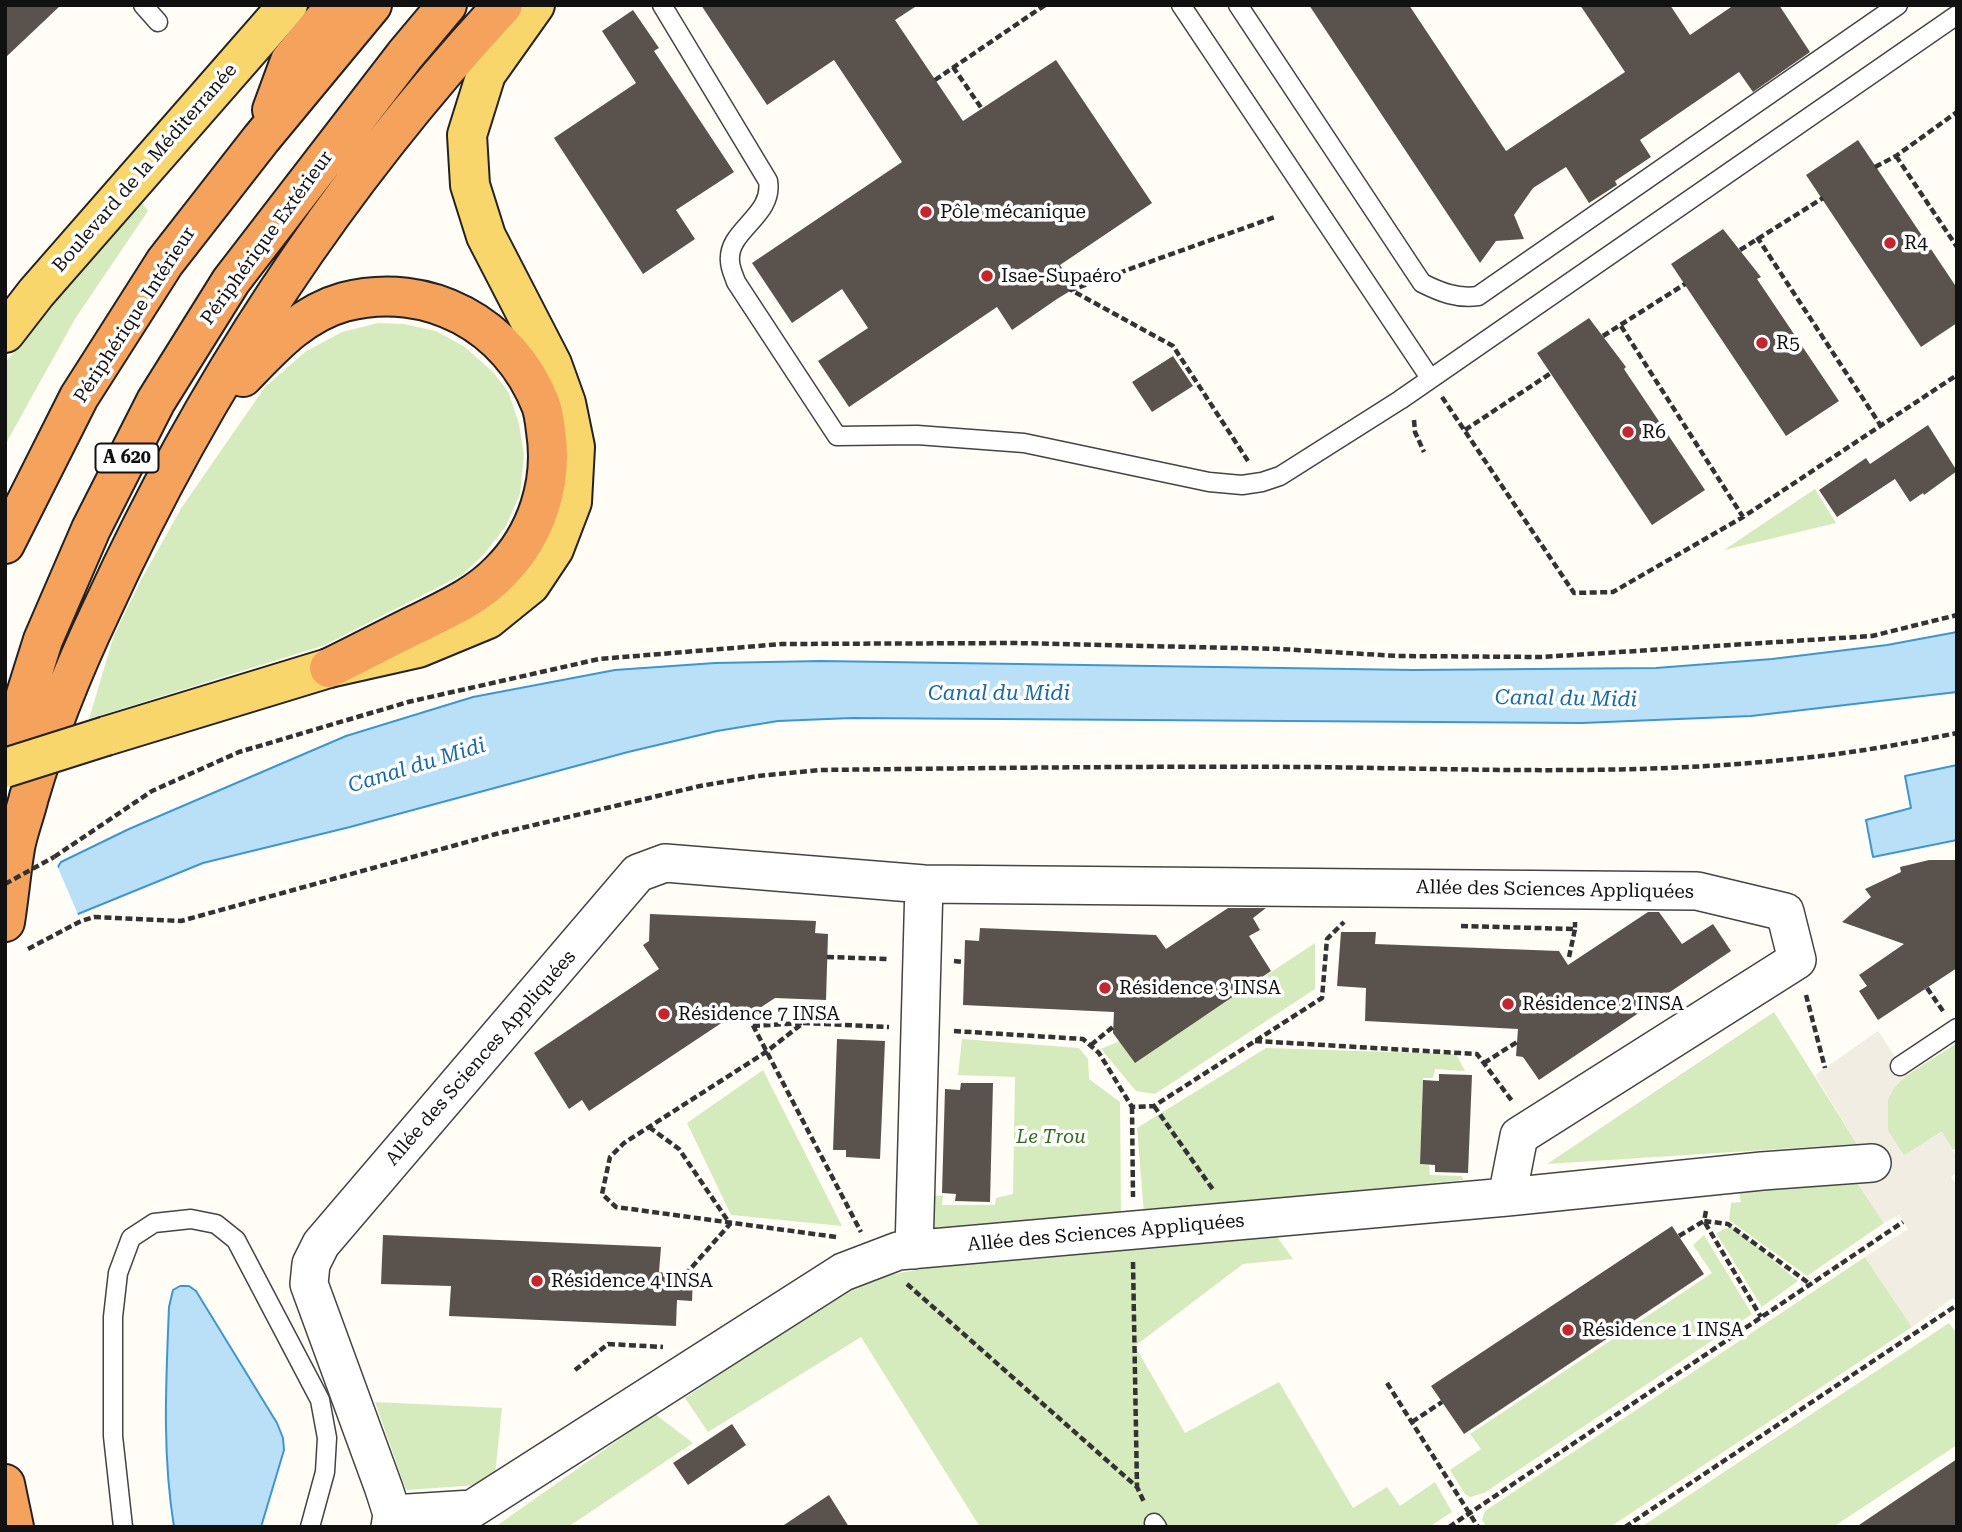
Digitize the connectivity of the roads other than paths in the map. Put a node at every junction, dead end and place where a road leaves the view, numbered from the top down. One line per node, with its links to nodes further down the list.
1 (143, 5): 13 (lane)
2 (288, 5): 15 (main road, Boulevard de la Méditerranée)
3 (336, 5): 14 (highway)
4 (372, 5): 14 (highway, Périphérique Intérieur)
5 (447, 5): 20 (highway, Périphérique Extérieur / A 620)
6 (503, 5): 17 (highway)
7 (535, 5): 19 (main road)
8 (662, 5): 16 (lane)
9 (1181, 5): 16 (lane)
10 (1238, 5): 11 (lane)
11 (1898, 5)
12 (1957, 15): 16 (lane)
13 (158, 22)
14 (261, 139): 18 (highway, Périphérique Intérieur)
15 (5, 332)
16 (1430, 379)
17 (195, 427): 19 (highway); 23 (highway)
18 (5, 544)
19 (329, 668): 21 (main road, bridge)
20 (5, 761)
21 (5, 768)
22 (924, 884): 27 (street, Allée des Sciences Appliquées); 28 (street); 31 (street, Allée des Sciences Appliquées)
23 (16, 936)
24 (1957, 1028): 25 (lane)
25 (1900, 1066)
26 (1872, 1163): 27 (street, Allée des Sciences Appliquées)
27 (1507, 1197): 28 (street, Allée des Sciences Appliquées)
28 (890, 1257): 30 (street, Allée des Sciences Appliquées)
29 (5, 1484): 32 (highway)
30 (472, 1518): 31 (street, Allée des Sciences Appliquées)
31 (391, 1520)
32 (14, 1527)
33 (123, 1527): 34 (lane)
34 (310, 1527)

